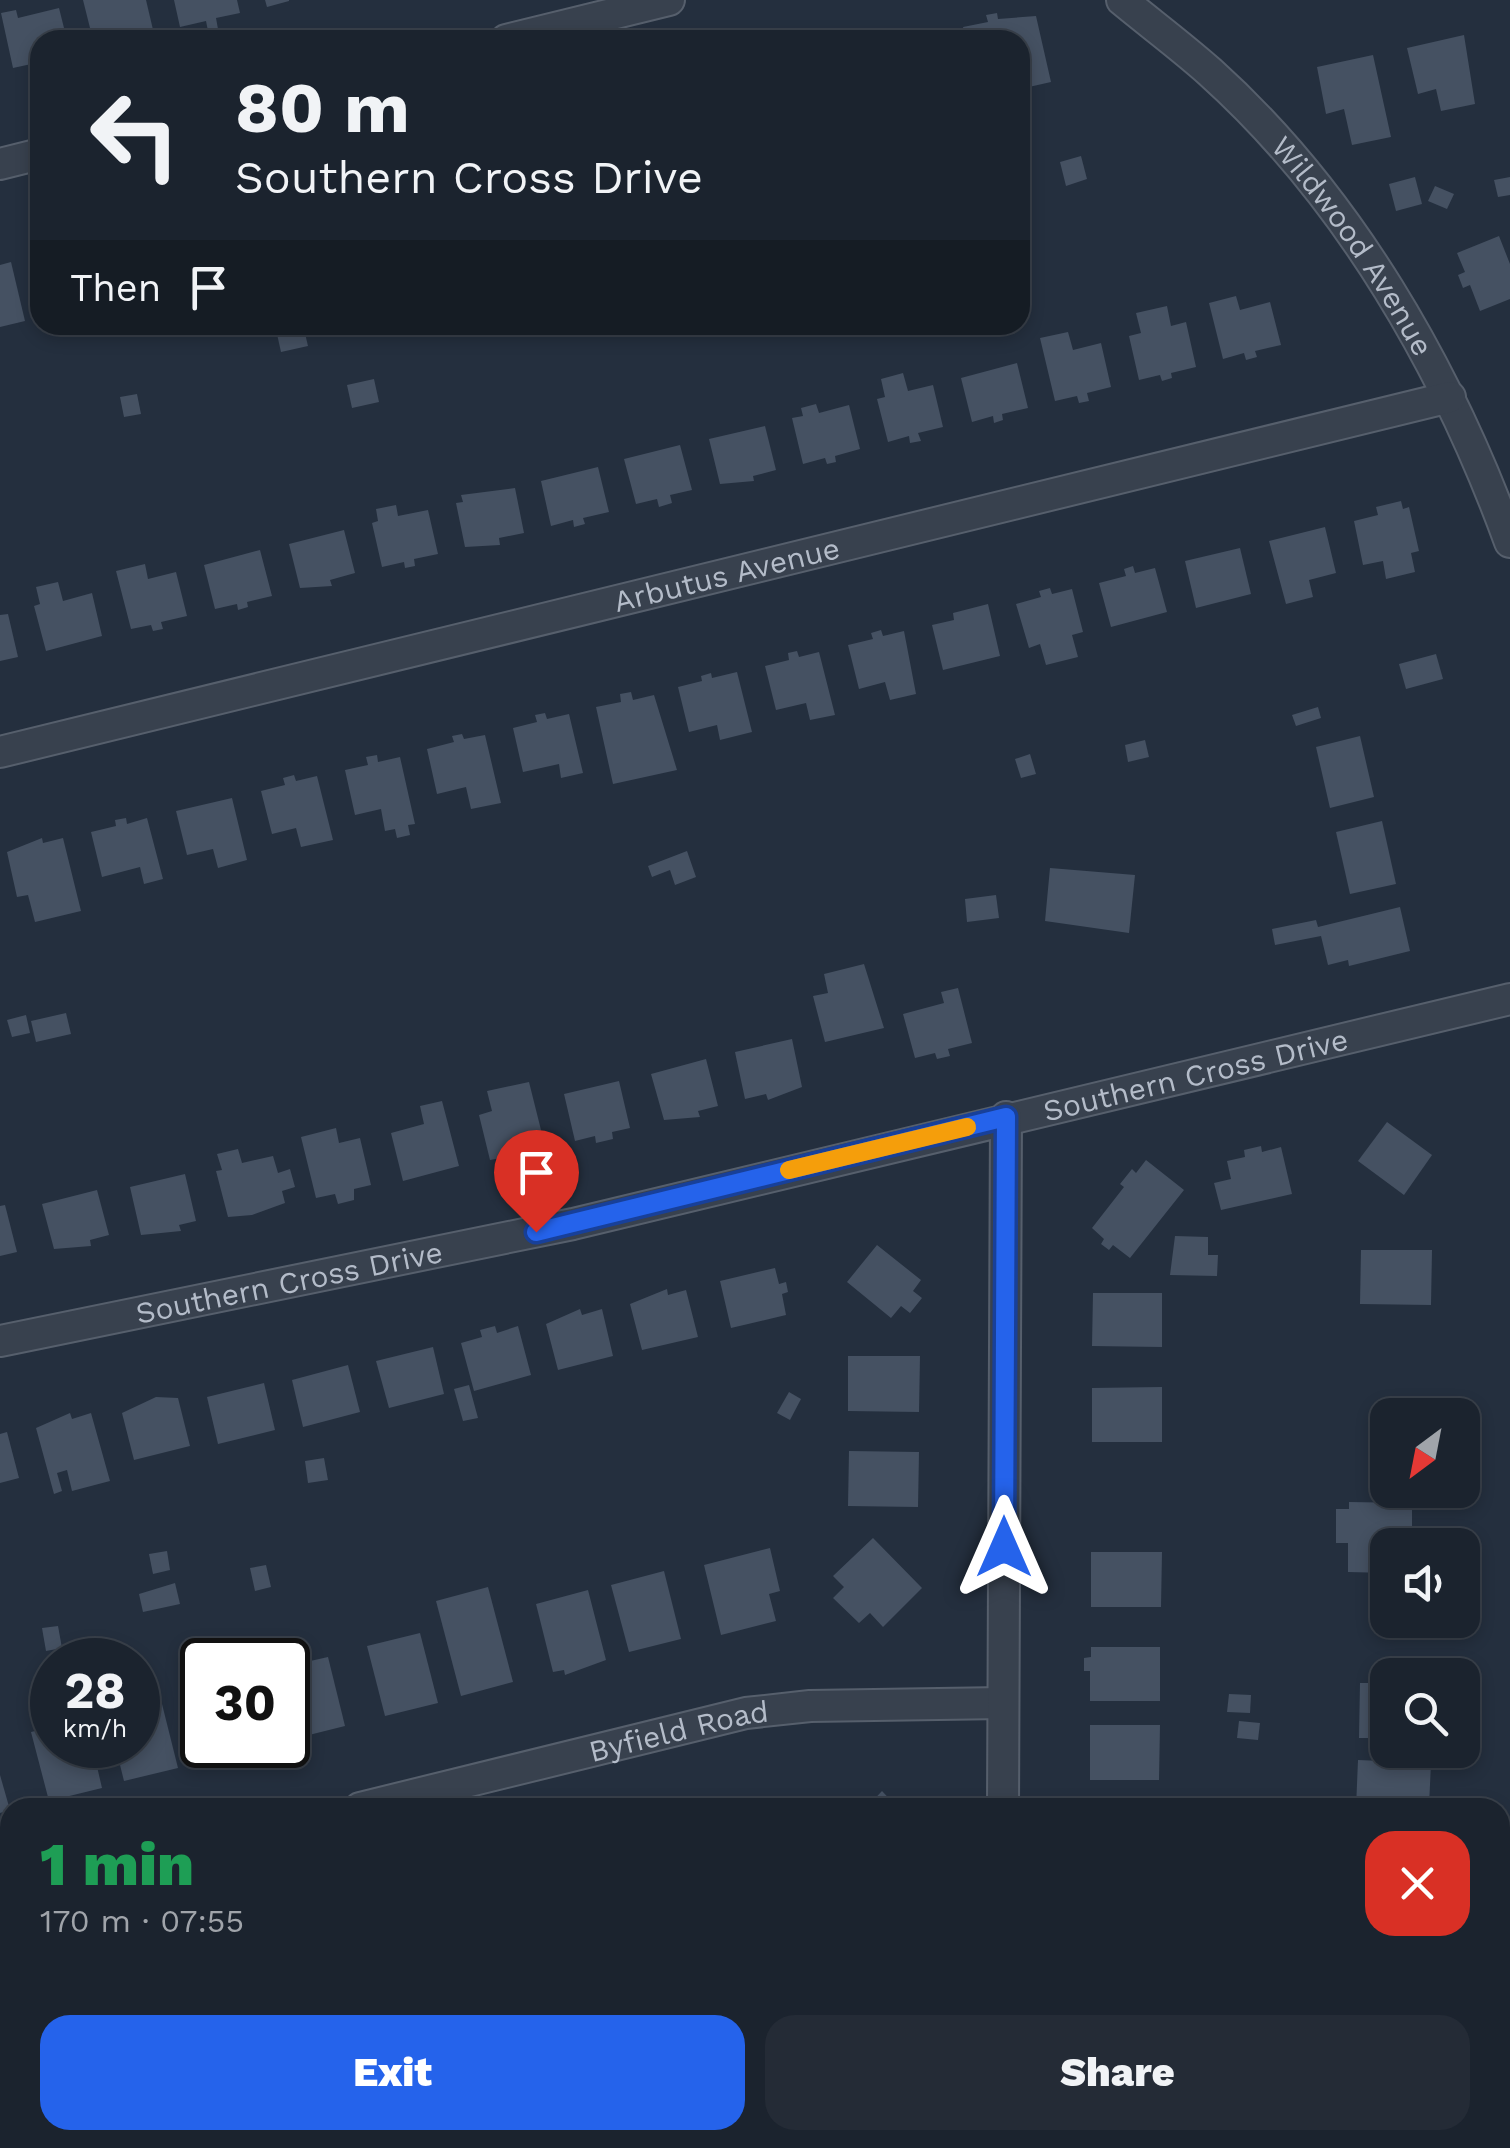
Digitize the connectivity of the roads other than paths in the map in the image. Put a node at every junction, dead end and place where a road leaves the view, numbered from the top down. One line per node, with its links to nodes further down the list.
1 (670, 0): 3 (street)
2 (1122, 0): 6 (street, Wildwood Avenue)
3 (547, 30)
4 (30, 156): 5 (street)
5 (0, 164)
6 (1450, 397): 7 (street, Wildwood Avenue); 8 (street, Arbutus Avenue)
7 (1510, 542)
8 (0, 752)
9 (1510, 1000): 10 (street, Southern Cross Drive)
10 (1006, 1117): 11 (street, Southern Cross Drive); 12 (street)
11 (0, 1341)
12 (1003, 1703): 13 (street, Byfield Road); 14 (street)
13 (401, 1798)
14 (1002, 1798)

